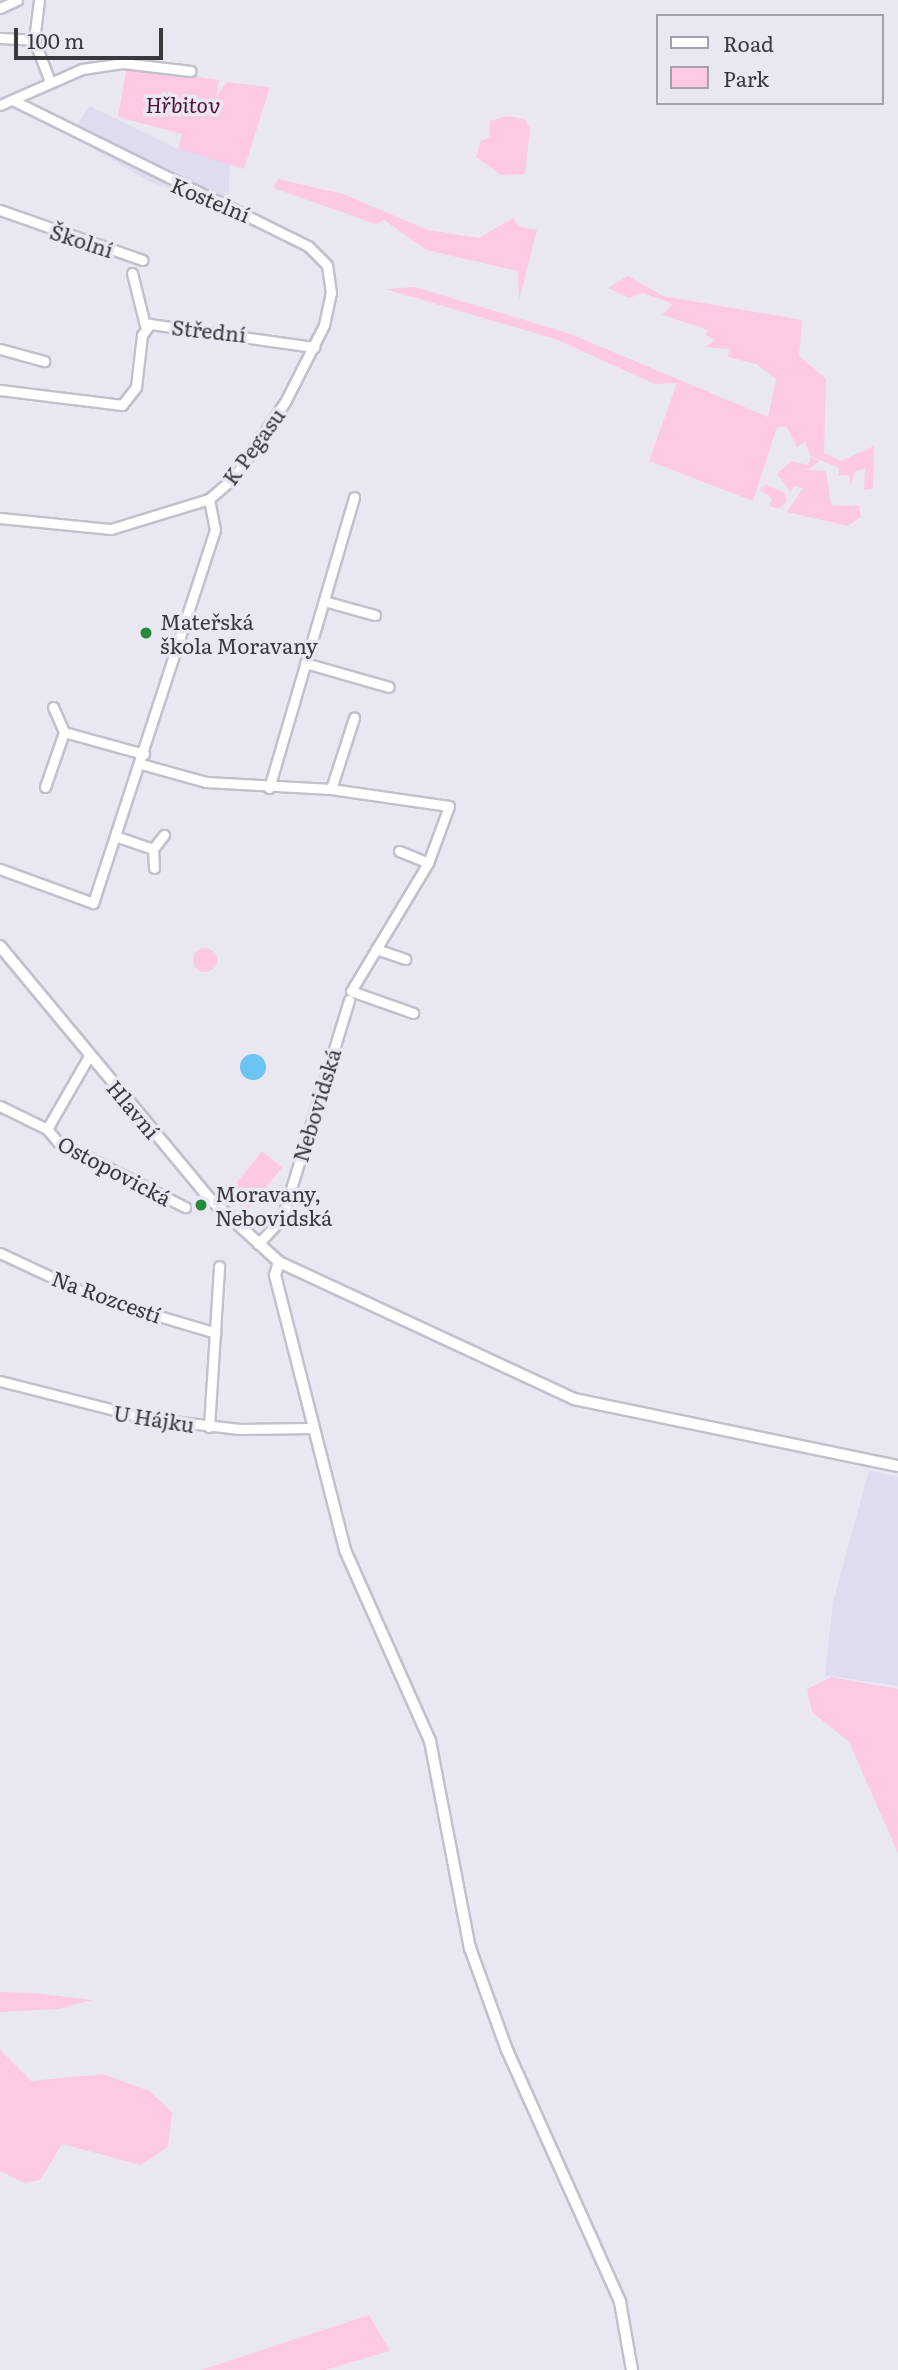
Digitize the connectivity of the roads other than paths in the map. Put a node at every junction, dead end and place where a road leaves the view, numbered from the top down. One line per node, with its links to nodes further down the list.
1 (17, 0): 3 (street)
2 (39, 0): 5 (street)
3 (0, 8)
4 (0, 38): 5 (street)
5 (34, 40): 7 (street)
6 (191, 71): 7 (street)
7 (49, 79): 8 (street)
8 (14, 101): 9 (street); 16 (street, Kostelní)
9 (0, 105)
10 (0, 210): 12 (street, Školní)
11 (0, 219): 12 (street, Školní)
12 (21, 221): 13 (street, Školní)
13 (143, 260)
14 (132, 273): 15 (street, Školní)
15 (145, 325): 16 (street, Střední); 19 (street, Střední)
16 (314, 348): 21 (street, K Pegasu)
17 (0, 349): 18 (street)
18 (44, 360)
19 (0, 390)
20 (354, 497): 23 (street)
21 (209, 499): 22 (street, K Pegasu); 30 (street)
22 (0, 518)
23 (324, 601): 24 (street); 25 (street)
24 (375, 615)
25 (305, 663): 26 (street); 32 (street)
26 (388, 687)
27 (53, 706): 29 (street)
28 (354, 718): 33 (street)
29 (64, 732): 30 (street); 31 (street)
30 (143, 759): 32 (street); 35 (street)
31 (46, 787)
32 (269, 788): 33 (street)
33 (331, 789): 38 (street)
34 (164, 835): 36 (street)
35 (118, 837): 36 (street); 40 (street)
36 (152, 849): 39 (street)
37 (399, 851): 38 (street)
38 (428, 863): 42 (street)
39 (154, 868)
40 (0, 869)
41 (0, 946): 46 (street, Hlavní)
42 (376, 949): 43 (street); 45 (street)
43 (405, 959)
44 (349, 1000): 50 (street, Nebovidská)
45 (413, 1013)
46 (89, 1056): 48 (street); 50 (street, Hlavní)
47 (0, 1106): 48 (street, Ostopovická)
48 (47, 1129): 49 (street, Ostopovická)
49 (185, 1206)
50 (258, 1244): 52 (street, Hlavní)
51 (0, 1253): 54 (street, Na Rozcestí)
52 (279, 1262): 57 (street); 58 (street, Hlavní)
53 (219, 1266): 54 (street)
54 (216, 1333): 56 (street)
55 (0, 1381): 56 (street, U Hájku)
56 (209, 1427): 57 (street, U Hájku)
57 (312, 1428): 59 (street)
58 (898, 1466)
59 (632, 2370)

